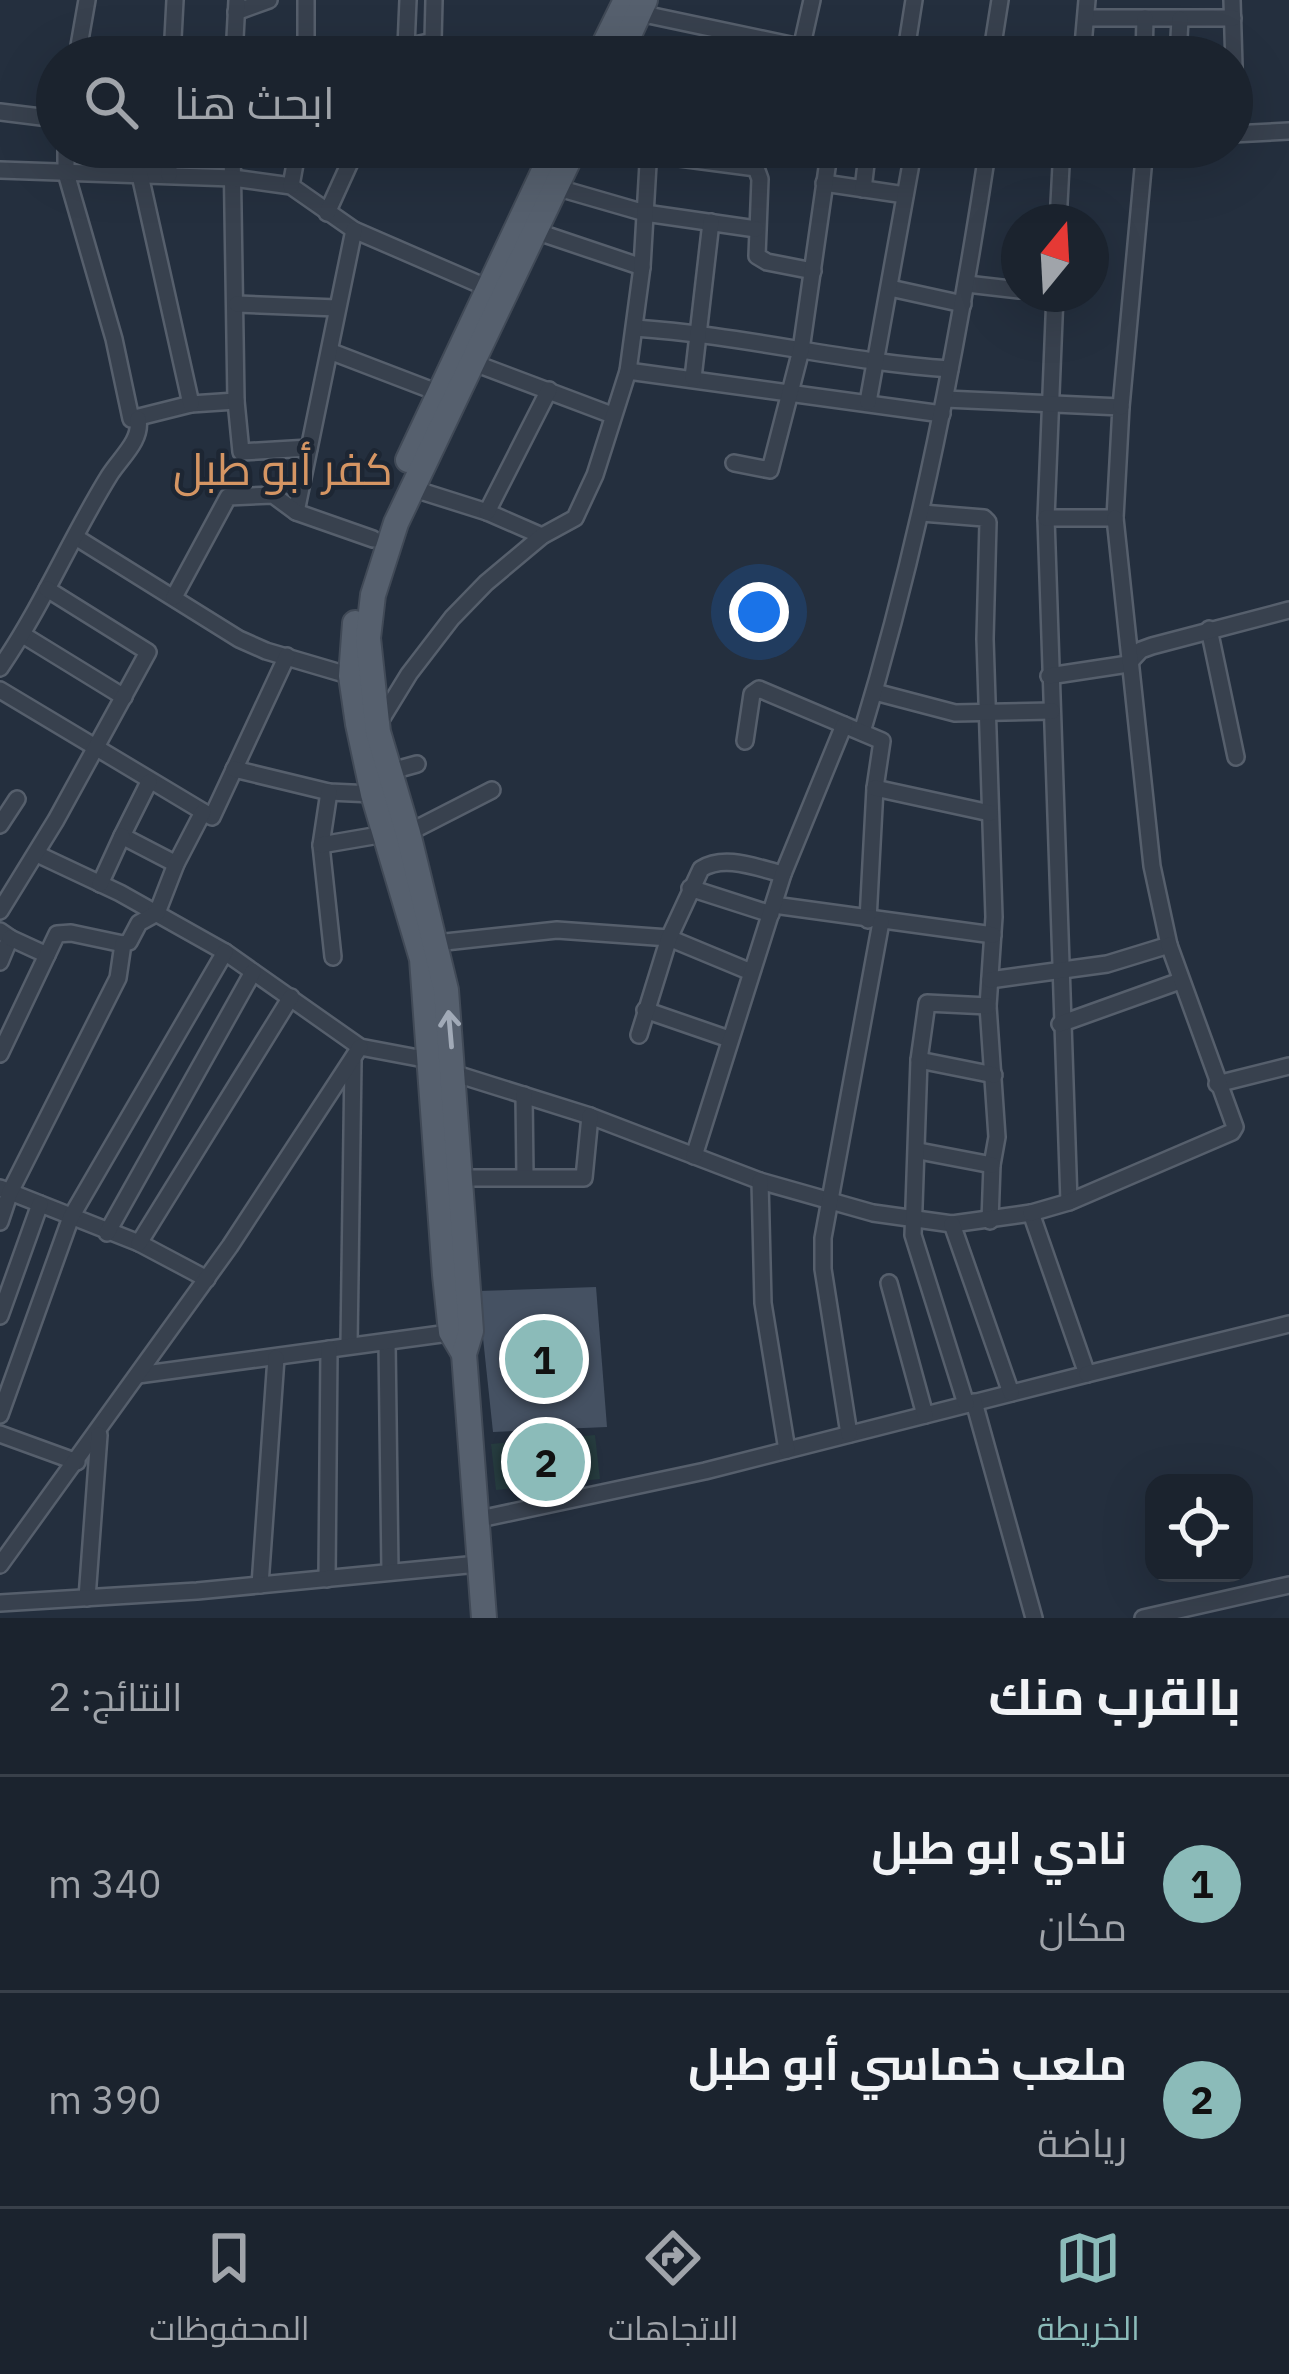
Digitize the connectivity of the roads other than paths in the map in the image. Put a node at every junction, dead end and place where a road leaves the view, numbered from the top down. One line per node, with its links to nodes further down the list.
1 (87, 0): 18 (street)
2 (175, 0): 19 (street)
3 (269, 0): 13 (street)
4 (306, 0): 21 (street)
5 (408, 0): 22 (street)
6 (434, 0): 23 (street)
7 (812, 0): 27 (street)
8 (914, 0): 28 (street)
9 (1000, 0): 29 (street)
10 (1087, 0): 14 (street)
11 (1232, 0): 16 (street)
12 (636, 4): 24 (main road); 25 (main road); 26 (street)
13 (237, 6): 20 (street)
14 (1086, 18): 15 (street); 30 (street)
15 (1145, 18): 17 (street); 31 (street)
16 (1233, 18): 17 (street); 33 (street)
17 (1180, 19): 32 (street)
18 (81, 36)
19 (173, 36)
20 (235, 36)
21 (305, 36)
22 (404, 36)
23 (433, 36)
24 (613, 36)
25 (626, 36)
26 (753, 36)
27 (804, 36)
28 (908, 36)
29 (994, 36)
30 (1084, 36)
31 (1145, 36)
32 (1179, 36)
33 (1233, 36)
34 (0, 112): 35 (street)
35 (36, 116)
36 (1289, 130): 37 (street)
37 (1253, 133)
38 (66, 168): 54 (street)
39 (169, 168): 56 (street)
40 (233, 168): 57 (street)
41 (294, 168): 59 (street)
42 (347, 168): 64 (street)
43 (545, 168): 73 (main road)
44 (564, 168): 60 (main road)
45 (648, 168): 65 (street)
46 (756, 168): 67 (street)
47 (826, 168): 58 (street)
48 (866, 168): 61 (street)
49 (910, 168): 62 (street)
50 (985, 168): 72 (street)
51 (1061, 168): 63 (street)
52 (1143, 168): 97 (street)
53 (0, 170): 54 (street)
54 (66, 173): 55 (street); 99 (street)
55 (140, 175): 56 (street); 95 (street)
56 (169, 175): 57 (street)
57 (233, 178): 59 (street); 76 (street)
58 (824, 183): 61 (street); 71 (street)
59 (291, 186): 64 (street)
60 (555, 187): 65 (street); 69 (main road)
61 (863, 189): 62 (street)
62 (905, 195): 74 (street)
63 (1059, 204)
64 (327, 213): 68 (street)
65 (645, 213): 66 (street); 70 (street)
66 (711, 222): 67 (street); 81 (street)
67 (756, 229): 71 (street)
68 (354, 230): 73 (street); 78 (street)
69 (535, 231): 70 (street); 84 (main road)
70 (642, 267): 80 (street)
71 (813, 271): 82 (street)
72 (967, 284): 75 (street); 77 (street)
73 (488, 288): 91 (main road)
74 (890, 288): 77 (street); 85 (street)
75 (1001, 288)
76 (237, 304): 78 (street); 92 (street)
77 (963, 304): 86 (street)
78 (337, 308): 83 (street)
79 (1053, 312): 93 (street)
80 (635, 328): 81 (street); 87 (street)
81 (698, 332): 82 (street); 88 (street)
82 (801, 350): 85 (street); 90 (street)
83 (332, 352): 91 (street); 100 (street)
84 (474, 364): 89 (street); 102 (main road)
85 (877, 364): 86 (street); 94 (street)
86 (950, 369): 96 (street)
87 (628, 371): 88 (street); 98 (street)
88 (693, 378): 90 (street)
89 (549, 390): 98 (street); 104 (street)
90 (788, 392): 94 (street); 101 (street)
91 (440, 393): 110 (main road)
92 (236, 401): 95 (street); 100 (street)
93 (1050, 402): 96 (street); 97 (street); 106 (street)
94 (868, 403): 96 (street)
95 (191, 404): 99 (street)
96 (944, 406): 105 (street)
97 (1121, 406): 107 (street)
98 (612, 416): 108 (street)
99 (138, 419): 109 (street)
100 (309, 448): 103 (street)
101 (734, 463)
102 (412, 488): 104 (street); 127 (main road)
103 (296, 512): 110 (street); 112 (street)
104 (487, 512): 108 (street)
105 (922, 513): 122 (street); 125 (street)
106 (1046, 518): 107 (street); 120 (street)
107 (1115, 518): 117 (street)
108 (542, 536): 127 (street)
109 (76, 538): 111 (street); 112 (street)
110 (373, 539): 119 (main road)
111 (47, 589): 115 (street); 123 (street)
112 (174, 597): 116 (street)
113 (1289, 610): 114 (street)
114 (1209, 629): 117 (street); 131 (street)
115 (23, 635): 118 (street); 123 (street)
116 (287, 656): 119 (street); 133 (street)
117 (1128, 664): 120 (street); 160 (street)
118 (0, 668)
119 (351, 676): 135 (main road)
120 (1049, 676): 124 (street)
121 (0, 690): 130 (street)
122 (874, 692): 125 (street); 128 (street)
123 (124, 697): 130 (street)
124 (1052, 711): 125 (street); 167 (street)
125 (988, 713): 141 (street)
126 (844, 724): 128 (street); 129 (street); 148 (street)
127 (377, 727): 135 (main road)
128 (862, 732): 136 (street)
129 (745, 741)
130 (95, 748): 134 (street); 146 (street)
131 (1236, 757)
132 (417, 764): 135 (street)
133 (234, 769): 138 (street); 140 (street)
134 (149, 782): 140 (street); 144 (street)
135 (381, 783): 138 (street); 143 (main road)
136 (875, 788): 141 (street); 154 (street)
137 (492, 790): 143 (street)
138 (329, 792): 145 (street)
139 (17, 799): 142 (street)
140 (203, 812): 147 (street)
141 (991, 813): 156 (street)
142 (0, 825)
143 (396, 833): 145 (street); 158 (main road); 178 (main road)
144 (122, 836): 147 (street); 149 (street)
145 (321, 845): 163 (street)
146 (37, 854): 149 (street); 151 (street)
147 (176, 864): 153 (street)
148 (783, 874): 150 (street); 152 (street)
149 (100, 884): 153 (street)
150 (690, 889): 152 (street); 157 (street)
151 (2, 905)
152 (772, 910): 154 (street); 166 (street)
153 (157, 913): 159 (street); 161 (street)
154 (875, 921): 156 (street); 193 (street)
155 (5, 934): 162 (street); 164 (street)
156 (993, 935): 168 (street)
157 (669, 938): 158 (street); 166 (street); 172 (street)
158 (436, 943): 181 (main road, one-way to 158)
159 (123, 944): 162 (street); 192 (street)
160 (1169, 945): 167 (street); 169 (street)
161 (225, 952): 165 (street); 197 (street)
162 (47, 955): 176 (street)
163 (333, 957)
164 (0, 962)
165 (253, 972): 170 (street); 202 (street)
166 (751, 972): 175 (street)
167 (1059, 973): 168 (street); 173 (street)
168 (991, 980): 171 (street)
169 (1180, 981): 173 (street); 183 (street)
170 (291, 998): 177 (street); 203 (street)
171 (988, 1006): 179 (street); 182 (street)
172 (645, 1010): 174 (street); 175 (street)
173 (1060, 1024): 194 (street)
174 (639, 1034)
175 (729, 1039): 187 (street)
176 (0, 1054)
177 (356, 1054): 178 (street); 204 (street); 210 (street)
178 (429, 1060): 208 (main road)
179 (919, 1060): 182 (street); 186 (street)
180 (1289, 1066): 183 (street)
181 (453, 1073): 184 (street); 190 (main road)
182 (994, 1075): 188 (street)
183 (1217, 1084): 194 (street)
184 (524, 1095): 185 (street); 189 (street)
185 (590, 1116): 187 (street); 189 (street)
186 (919, 1151): 188 (street); 198 (street)
187 (694, 1156): 191 (street)
188 (992, 1165): 199 (street)
189 (525, 1177): 190 (street)
190 (459, 1178): 208 (main road)
191 (760, 1181): 193 (street); 222 (street)
192 (5, 1190): 195 (street); 200 (street)
193 (830, 1201): 198 (street); 221 (street)
194 (1069, 1202): 196 (street)
195 (40, 1204): 197 (street); 206 (street)
196 (1031, 1213): 199 (street); 214 (street)
197 (71, 1217): 202 (street); 217 (street)
198 (913, 1220): 201 (street); 216 (street)
199 (990, 1221): 201 (street)
200 (0, 1222)
201 (952, 1224): 215 (street)
202 (107, 1233): 203 (street)
203 (139, 1243): 204 (street)
204 (207, 1279): 213 (street)
205 (889, 1283): 218 (street)
206 (0, 1316)
207 (1289, 1324): 214 (street)
208 (462, 1339): 209 (street); 224 (main road)
209 (387, 1342): 210 (street); 227 (street)
210 (349, 1345): 211 (street)
211 (329, 1348): 212 (street); 228 (street)
212 (277, 1358): 213 (street); 229 (street)
213 (138, 1375): 219 (street)
214 (1087, 1375): 215 (street)
215 (1011, 1393): 216 (street)
216 (970, 1403): 218 (street); 234 (street)
217 (0, 1415)
218 (925, 1415): 221 (street)
219 (99, 1432): 223 (street); 231 (street)
220 (0, 1434): 223 (street)
221 (848, 1434): 222 (street)
222 (787, 1450): 224 (street)
223 (77, 1462): 226 (street)
224 (475, 1520): 225 (main road)
225 (478, 1564): 227 (street); 233 (main road)
226 (0, 1565)
227 (389, 1572): 228 (street)
228 (327, 1579): 229 (street)
229 (260, 1585): 231 (street)
230 (1289, 1585): 235 (street)
231 (87, 1598): 232 (street)
232 (0, 1603)
233 (484, 1618)
234 (1034, 1618)
235 (1143, 1618)

